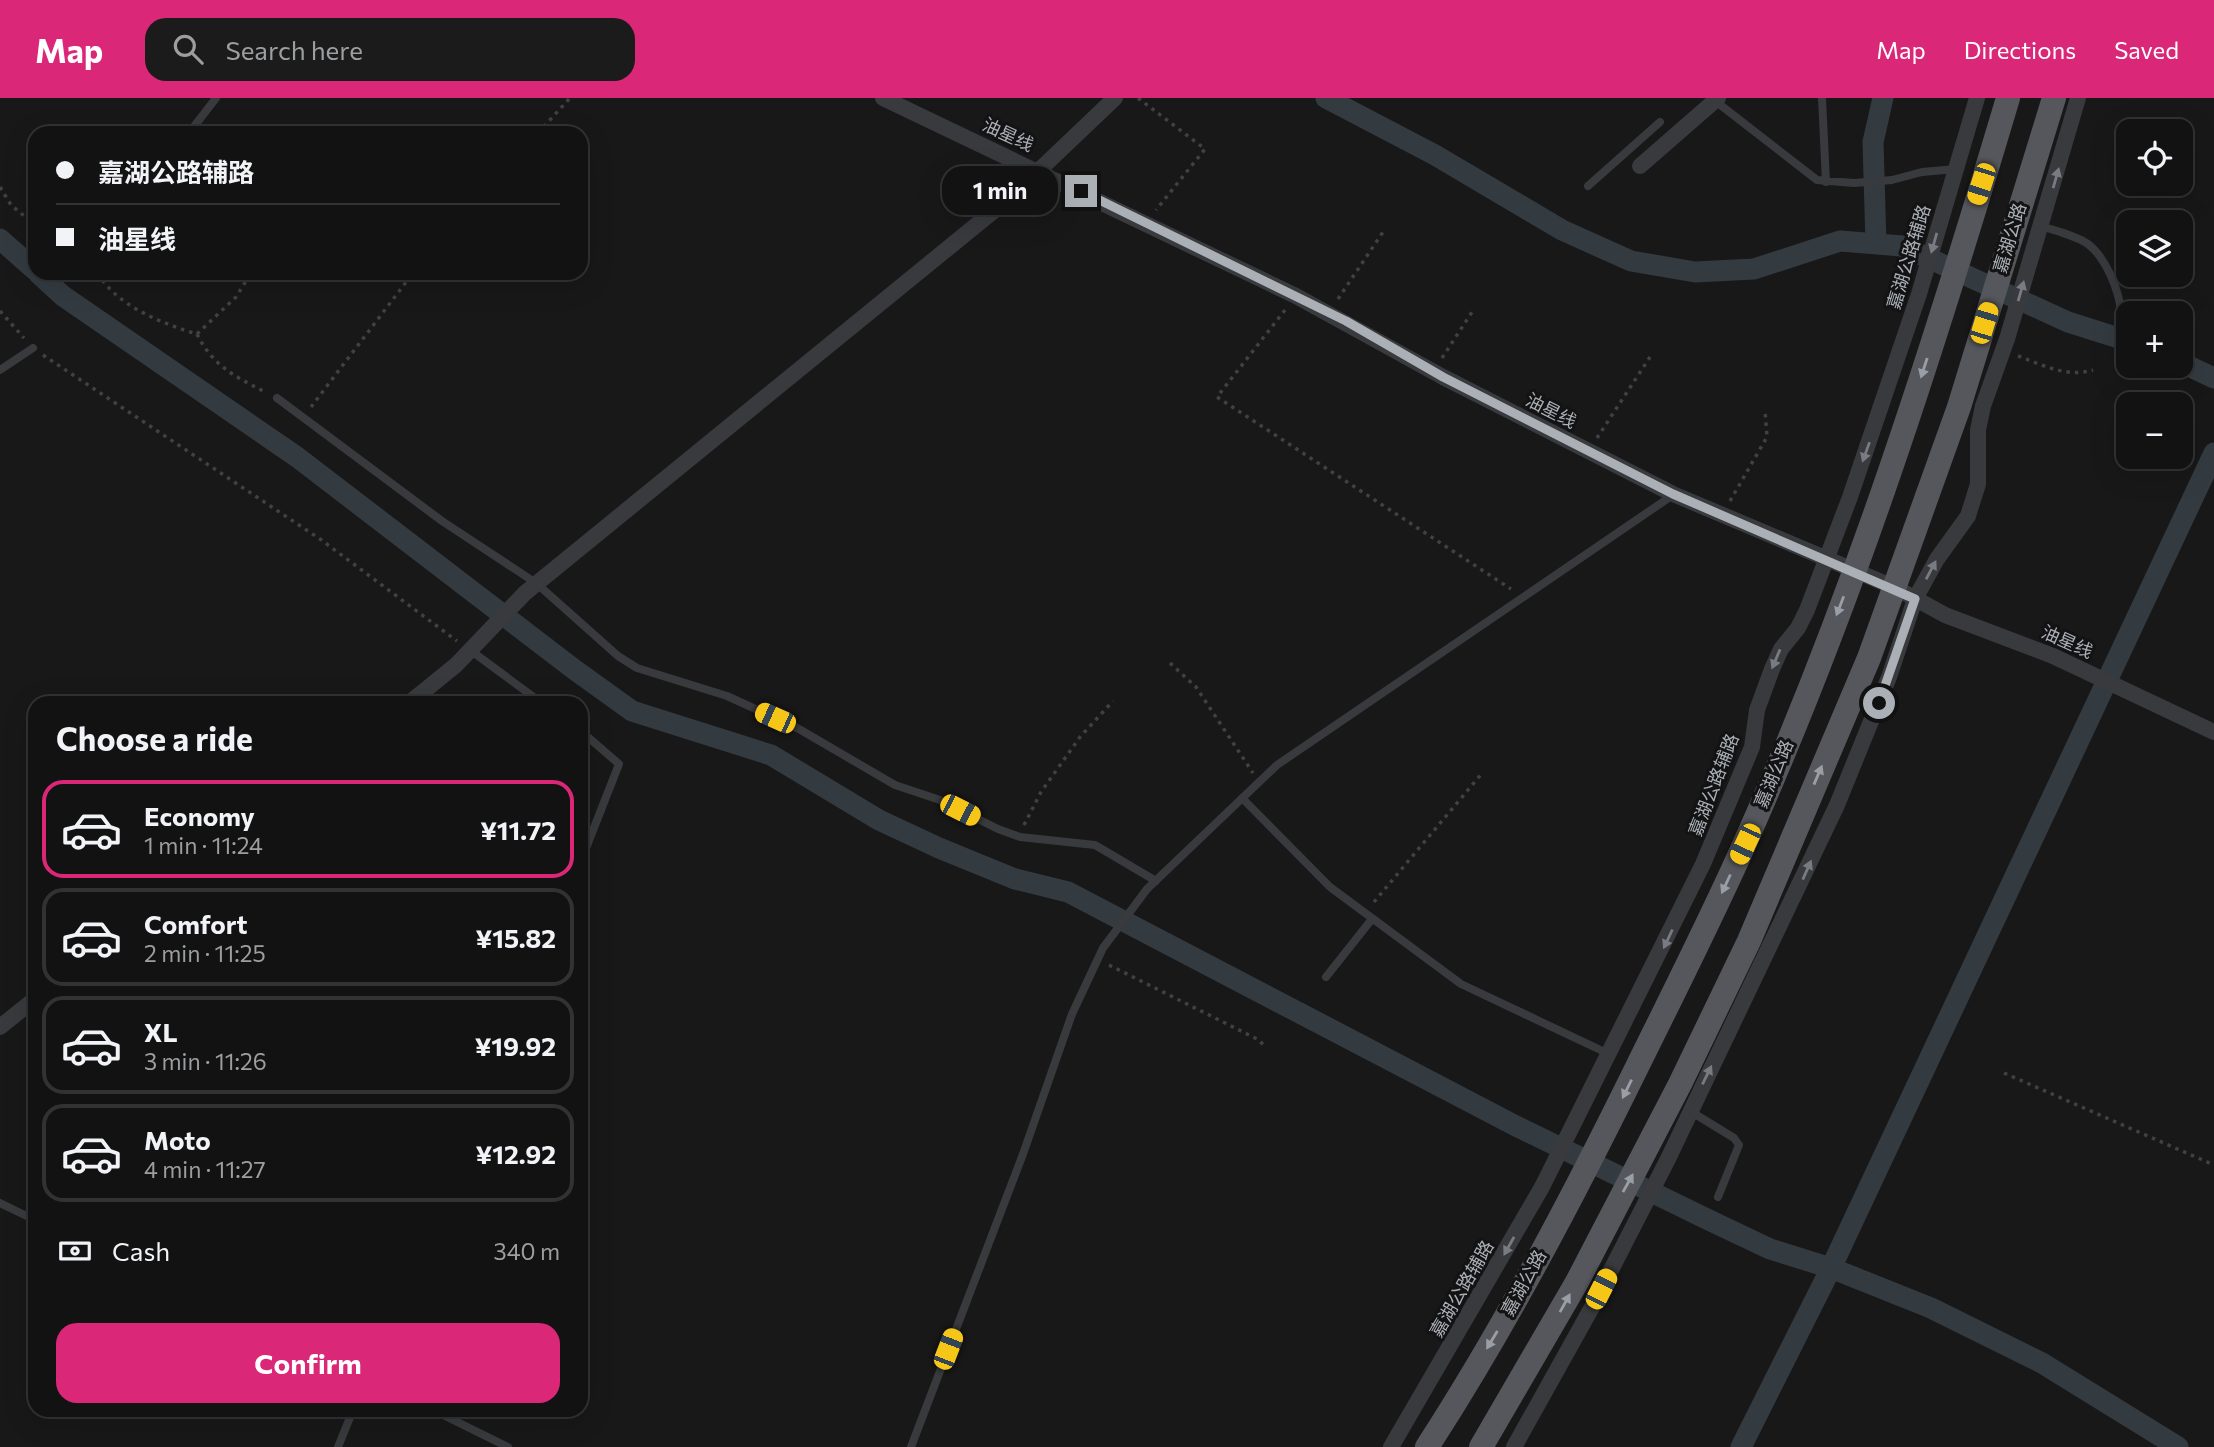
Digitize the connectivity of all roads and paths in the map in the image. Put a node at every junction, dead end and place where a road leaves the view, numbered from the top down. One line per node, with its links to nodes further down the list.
1 (216, 98): 13 (lane)
2 (570, 98): 14 (path)
3 (883, 98): 18 (street, 油星线)
4 (1115, 98): 18 (street)
5 (1138, 98): 23 (path)
6 (1822, 98): 19 (lane)
7 (1978, 98): 17 (street, 嘉湖公路辅路)
8 (2008, 98): 48 (main road, 嘉湖公路, one-way to 48)
9 (2054, 98): 50 (main road, 嘉湖公路)
10 (2078, 98): 24 (street, one-way to 10)
11 (1715, 99): 16 (street); 19 (lane)
12 (1660, 122): 15 (lane)
13 (194, 126)
14 (544, 126)
15 (1637, 142): 16 (lane); 20 (lane)
16 (1646, 161)
17 (1957, 169): 19 (lane); 47 (street, 嘉湖公路辅路, one-way to 47)
18 (1037, 170): 23 (street, 油星线); 49 (street)
19 (1826, 182)
20 (1588, 186)
21 (0, 187): 22 (path)
22 (28, 219)
23 (1146, 223): 29 (street, 油星线)
24 (2041, 226): 30 (lane); 35 (street, one-way to 24)
25 (1383, 232): 33 (path)
26 (102, 280): 34 (path)
27 (247, 280): 34 (path)
28 (408, 280): 43 (path)
29 (1296, 296): 33 (street, 油星线); 51 (path)
30 (2120, 301)
31 (1474, 309): 40 (path)
32 (0, 311): 36 (path)
33 (1329, 312): 40 (street, 油星线)
34 (197, 334): 41 (path)
35 (2005, 345): 39 (path); 50 (street, one-way to 35)
36 (33, 348): 38 (lane); 52 (path)
37 (1650, 356): 44 (path)
38 (0, 370)
39 (2093, 370)
40 (1434, 371): 44 (street, 油星线)
41 (278, 398): 43 (lane)
42 (1765, 411): 46 (path)
43 (303, 417): 49 (lane)
44 (1588, 452): 45 (street, 油星线)
45 (1673, 494): 46 (street, 油星线); 51 (lane)
46 (1722, 514): 47 (street, 油星线)
47 (1826, 558): 48 (street, 油星线); 71 (street, 嘉湖公路辅路, one-way to 71)
48 (1854, 570): 50 (street, 油星线); 85 (main road, 嘉湖公路, one-way to 85)
49 (530, 588): 52 (street); 62 (lane)
50 (1905, 594): 57 (street, 油星线); 73 (street, one-way to 50); 74 (main road, 嘉湖公路, one-way to 50)
51 (1518, 600): 60 (lane)
52 (476, 645): 54 (street); 55 (lane)
53 (1170, 663): 60 (path)
54 (417, 696)
55 (534, 696)
56 (1112, 701): 62 (path)
57 (2214, 732)
58 (588, 737): 63 (lane)
59 (1483, 772): 65 (path)
60 (1259, 782): 61 (lane)
61 (1242, 798): 64 (lane); 65 (lane)
62 (1020, 837): 64 (lane)
63 (588, 843)
64 (1156, 881): 66 (lane)
65 (1368, 916): 67 (lane); 71 (lane)
66 (1097, 959): 70 (path); 83 (lane)
67 (1326, 977)
68 (28, 1005): 69 (street)
69 (0, 1027)
70 (1265, 1047)
71 (1610, 1054): 84 (street, 嘉湖公路辅路, one-way to 84)
72 (2004, 1073): 75 (path)
73 (1690, 1111): 74 (street); 76 (lane)
74 (1657, 1154): 86 (main road, 嘉湖公路, one-way to 74); 87 (street)
75 (2214, 1165)
76 (1718, 1197)
77 (0, 1203): 78 (lane)
78 (28, 1217)
79 (350, 1417): 81 (lane)
80 (447, 1417): 82 (lane)
81 (338, 1447)
82 (508, 1447)
83 (911, 1447)
84 (1391, 1447)
85 (1427, 1447)
86 (1481, 1447)
87 (1514, 1447)

